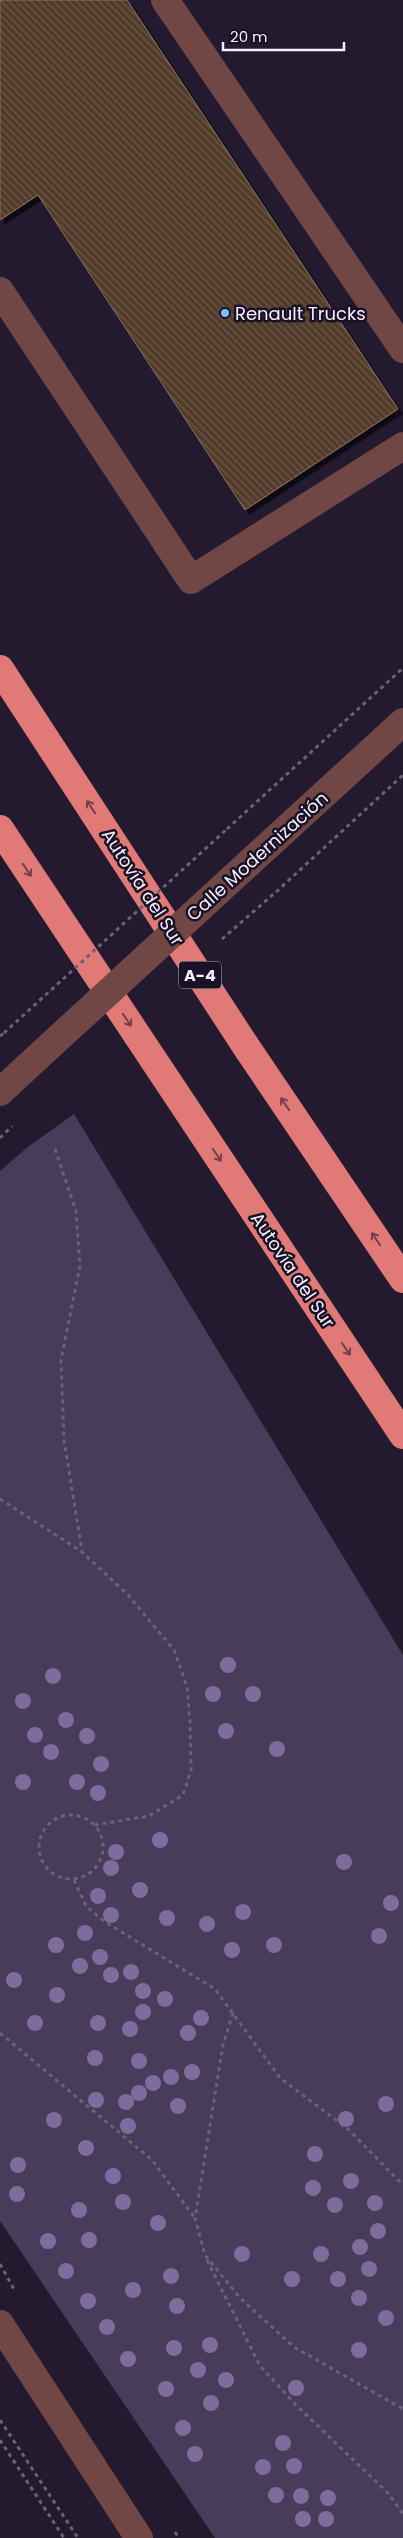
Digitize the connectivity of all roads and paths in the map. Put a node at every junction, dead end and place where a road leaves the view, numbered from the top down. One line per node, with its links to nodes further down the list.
1 (165, 0): 3 (street)
2 (0, 291): 4 (street)
3 (403, 349)
4 (403, 446)
5 (403, 668): 11 (path, bridge)
6 (0, 669): 14 (highway, Autovía del Sur / A-4, one-way to 6)
7 (403, 722): 12 (street, Calle Modernización, bridge)
8 (403, 775): 10 (path)
9 (0, 830): 15 (highway, Autovía del Sur, one-way to 15)
10 (276, 892)
11 (0, 1036)
12 (0, 1092)
13 (55, 1149): 17 (path)
14 (403, 1280)
15 (403, 1435)
16 (0, 1499): 17 (path)
17 (82, 1552): 18 (path)
18 (95, 1825): 19 (path); 19 (path)
19 (74, 1880): 20 (path)
20 (233, 2013): 22 (path); 23 (path)
21 (0, 2033): 23 (path)
22 (403, 2185)
23 (195, 2218): 24 (path)
24 (205, 2255): 26 (path); 29 (path)
25 (0, 2324): 32 (street)
26 (403, 2409)
27 (0, 2420): 31 (path)
28 (0, 2440): 30 (path)
29 (403, 2514)
30 (64, 2538)
31 (78, 2538)
32 (139, 2538)

